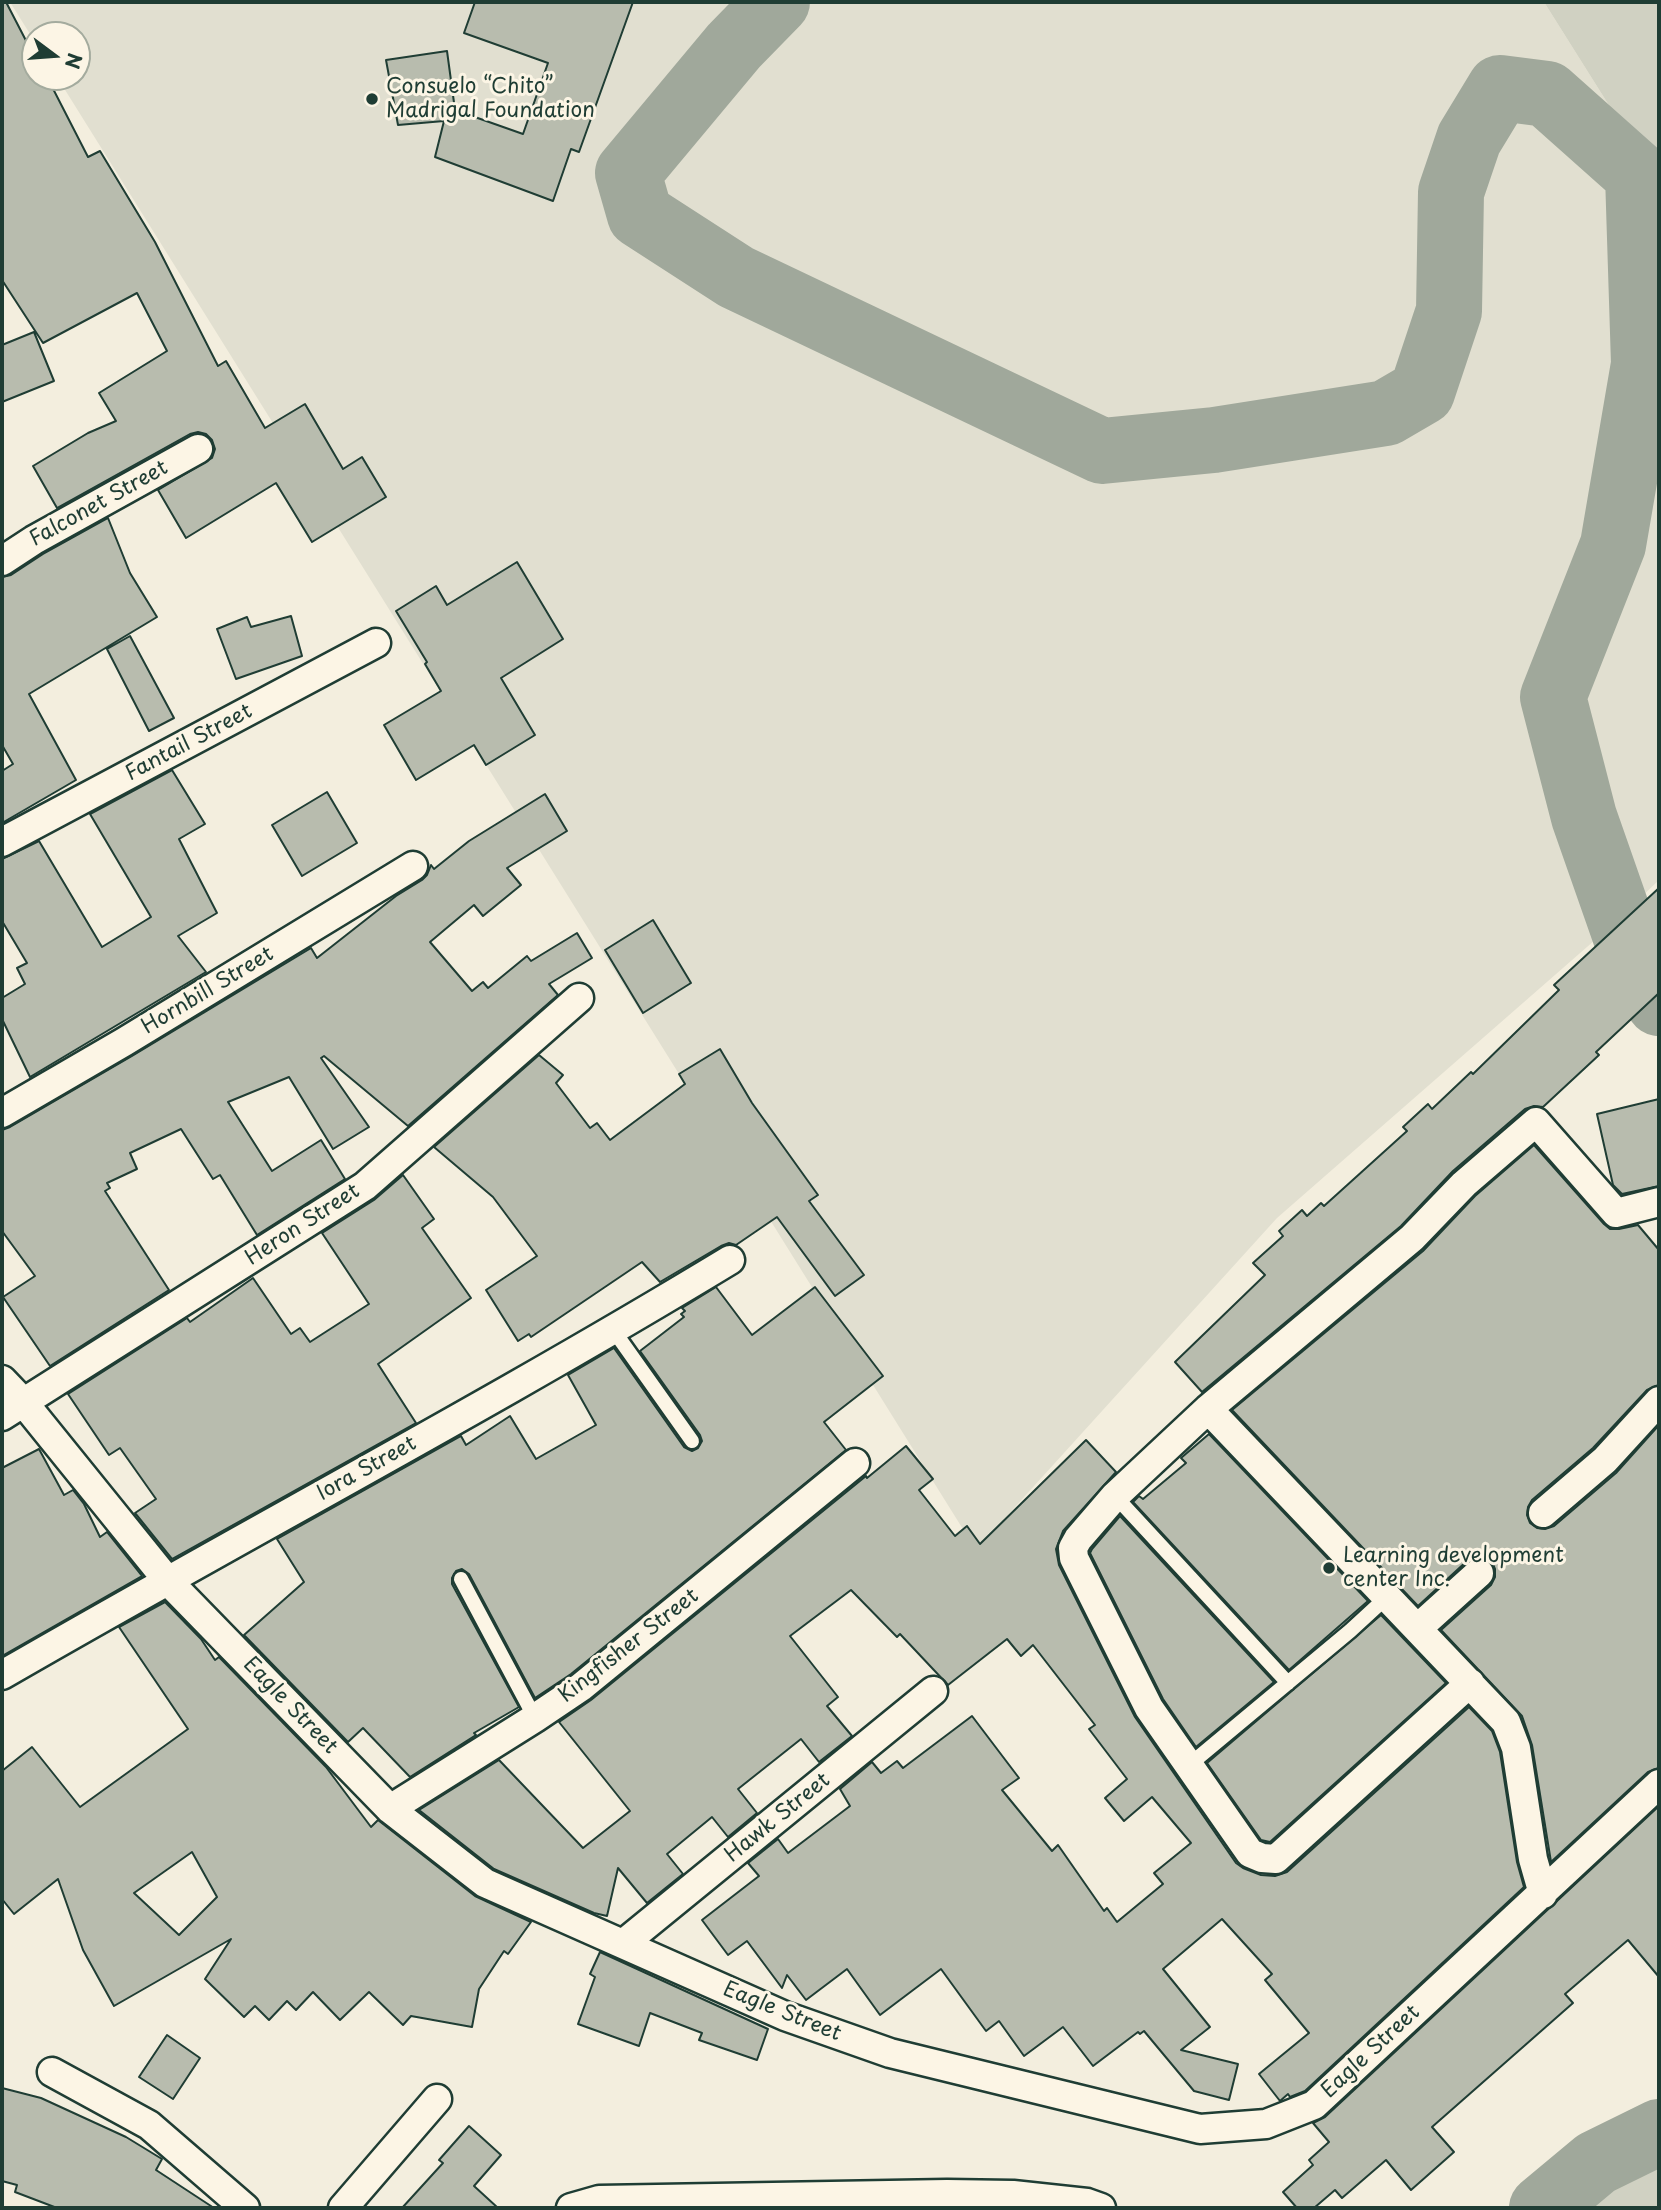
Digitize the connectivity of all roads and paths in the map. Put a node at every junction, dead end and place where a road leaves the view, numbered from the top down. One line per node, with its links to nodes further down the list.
1 (198, 449): 2 (street, Falconet Street)
2 (2, 561)
3 (376, 643): 4 (street, Fantail Street)
4 (2, 842)
5 (413, 866): 7 (street, Hornbill Street)
6 (579, 998): 14 (street, Heron Street)
7 (2, 1113)
8 (1659, 1202): 13 (street)
9 (730, 1260): 10 (street, Iora Street)
10 (614, 1331): 15 (lane); 21 (street, Iora Street)
11 (2, 1380): 14 (street, Eagle Street)
12 (1659, 1401): 18 (street)
13 (1208, 1409): 17 (street); 22 (street)
14 (13, 1410): 21 (street, Eagle Street)
15 (692, 1441)
16 (855, 1463): 28 (street, Kingfisher Street)
17 (1115, 1496): 25 (lane); 29 (street)
18 (1543, 1513)
19 (1479, 1573): 23 (street)
20 (461, 1579): 28 (lane)
21 (167, 1580): 24 (street, Iora Street); 31 (street, Eagle Street)
22 (1388, 1596): 23 (street); 25 (lane)
23 (1418, 1628): 26 (street)
24 (2, 1675)
25 (1288, 1683): 29 (lane)
26 (1470, 1683): 29 (street); 32 (street)
27 (933, 1691): 33 (street, Hawk Street)
28 (536, 1718): 31 (street, Kingfisher Street)
29 (1188, 1766)
30 (1659, 1784): 32 (street, Eagle Street)
31 (390, 1809): 33 (street, Eagle Street)
32 (1543, 1894): 33 (street, Eagle Street)
33 (623, 1944)
34 (52, 2072): 36 (street)
35 (437, 2099): 37 (street)
36 (245, 2208)
37 (343, 2208)
38 (571, 2208): 39 (street)
39 (1101, 2208)

